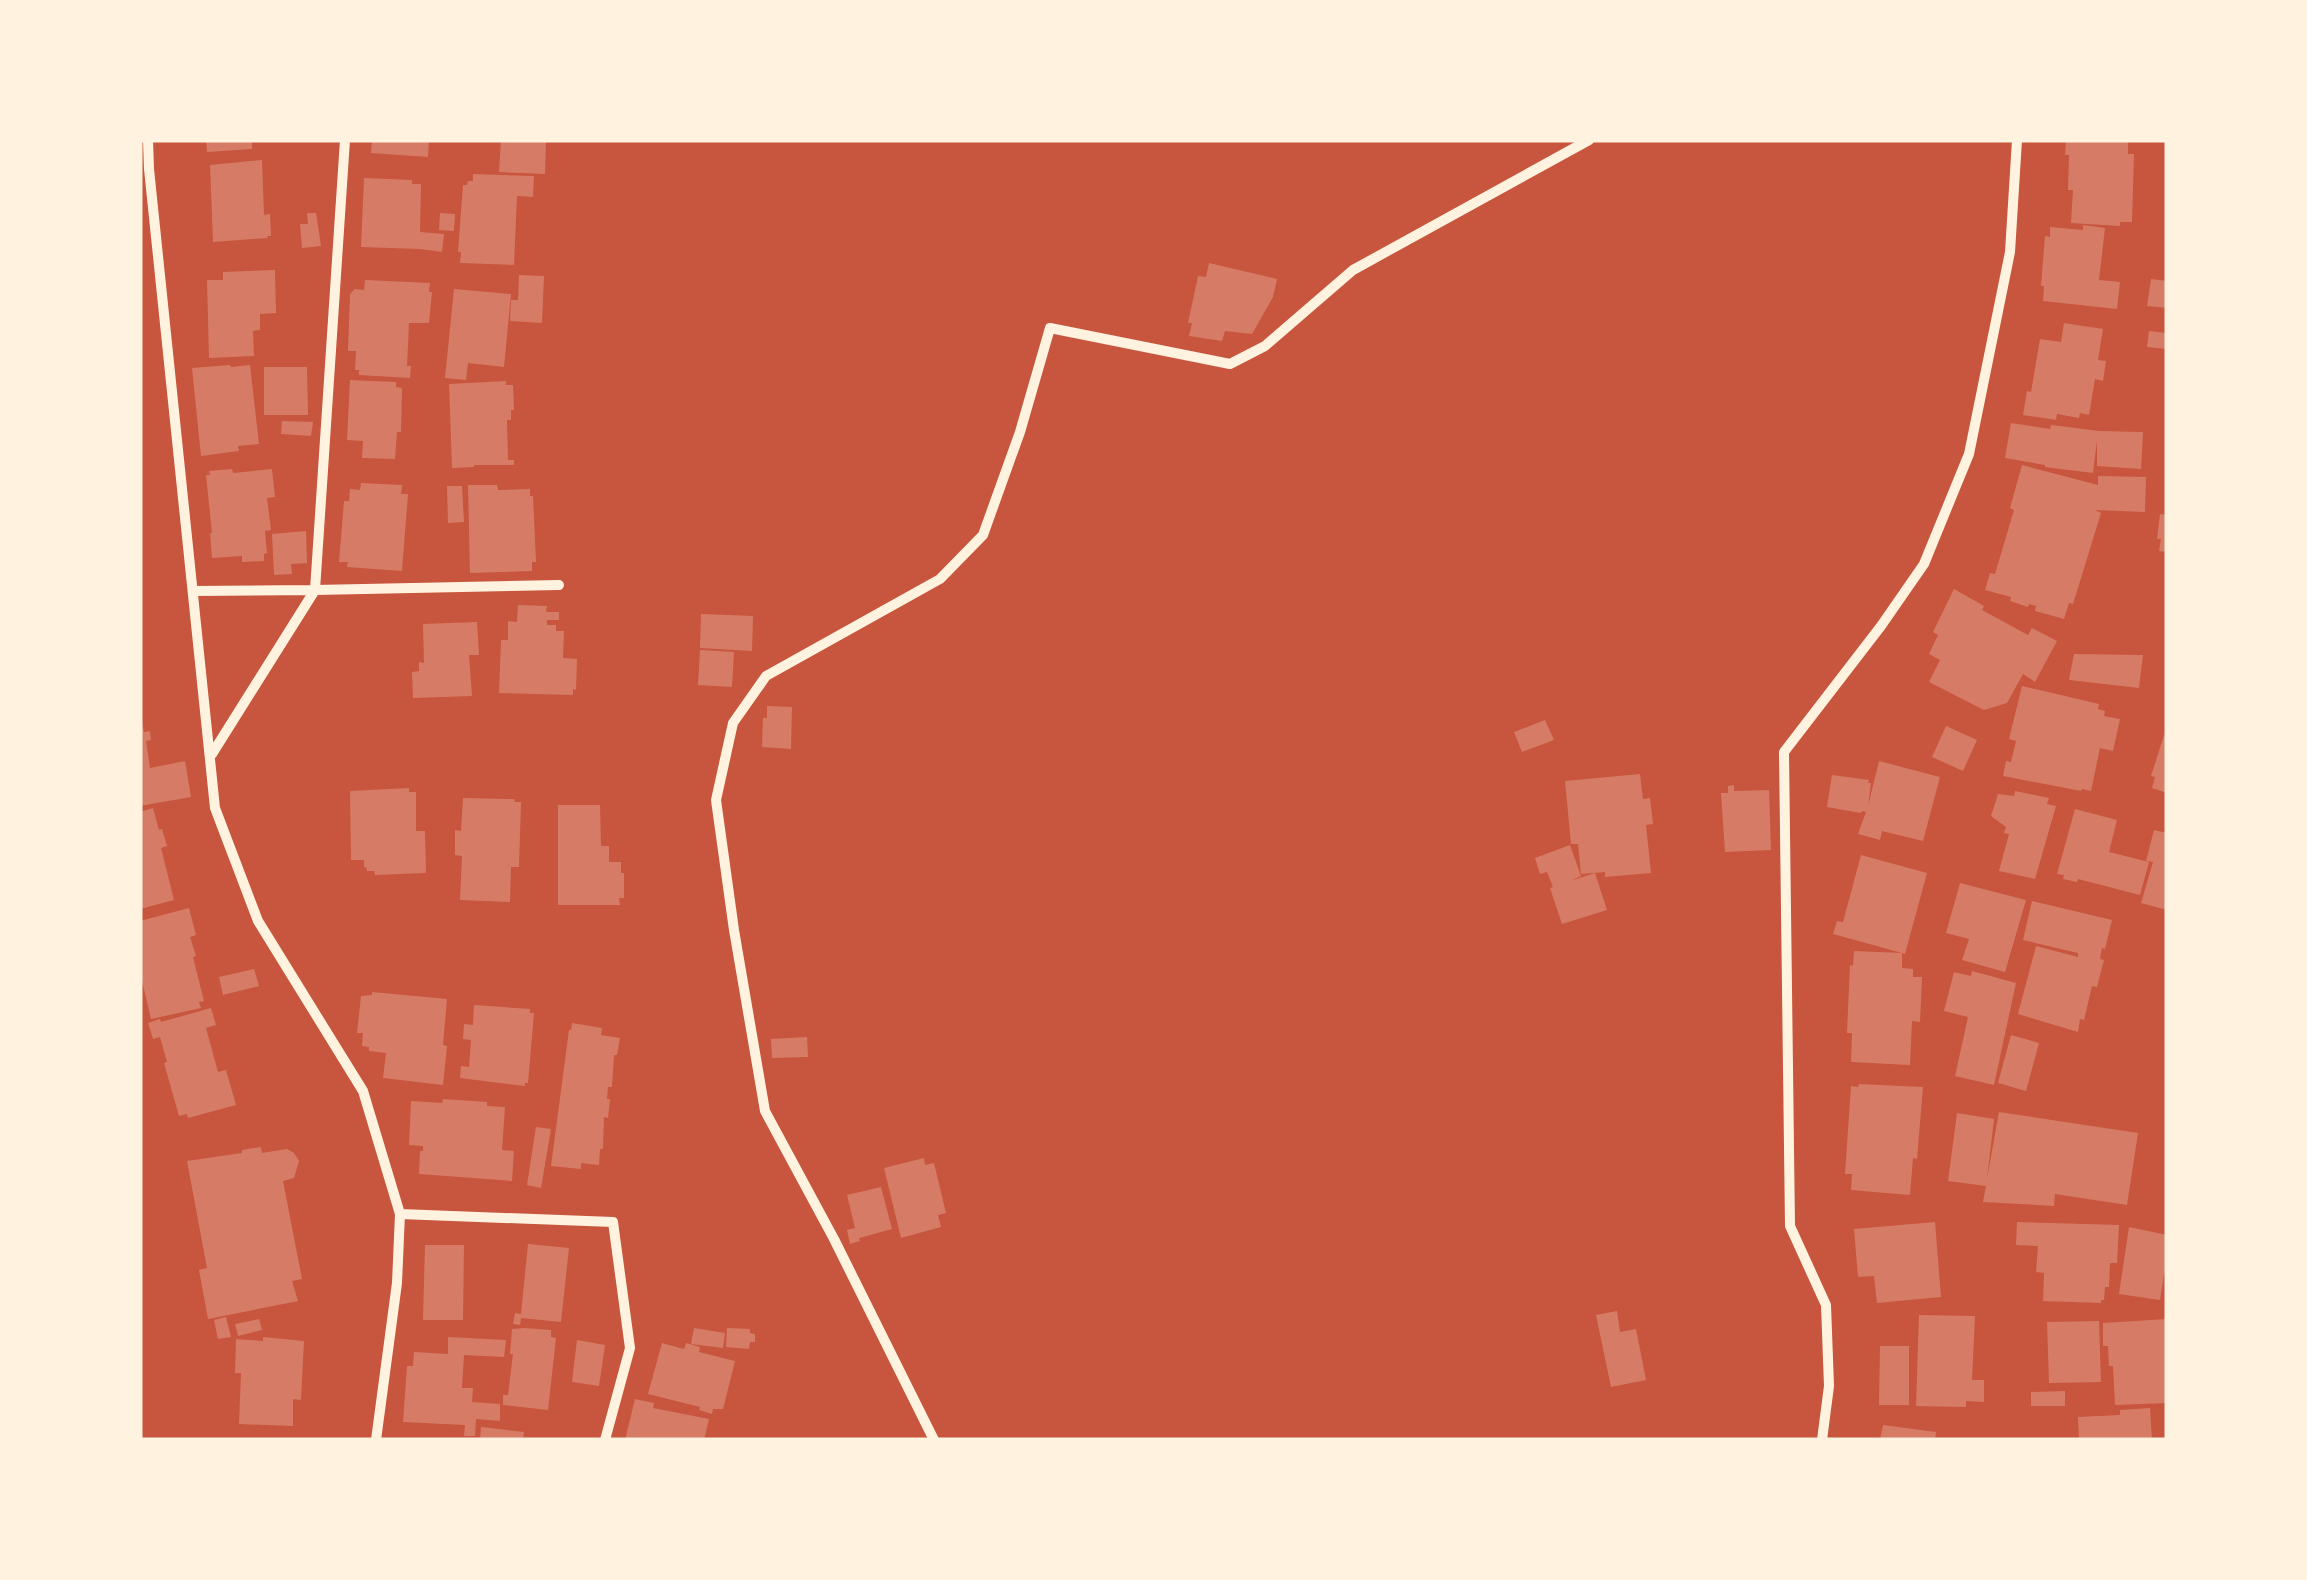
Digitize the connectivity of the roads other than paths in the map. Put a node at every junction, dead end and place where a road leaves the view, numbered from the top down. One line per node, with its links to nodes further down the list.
1 (148, 140): 7 (street)
2 (344, 140): 6 (street)
3 (1589, 140): 12 (street)
4 (2018, 140): 13 (street)
5 (560, 585): 6 (street)
6 (314, 590): 7 (street); 8 (street)
7 (193, 591): 8 (street)
8 (212, 755): 9 (street)
9 (400, 1214): 10 (street); 11 (street)
10 (376, 1440)
11 (605, 1440)
12 (934, 1440)
13 (1822, 1440)

